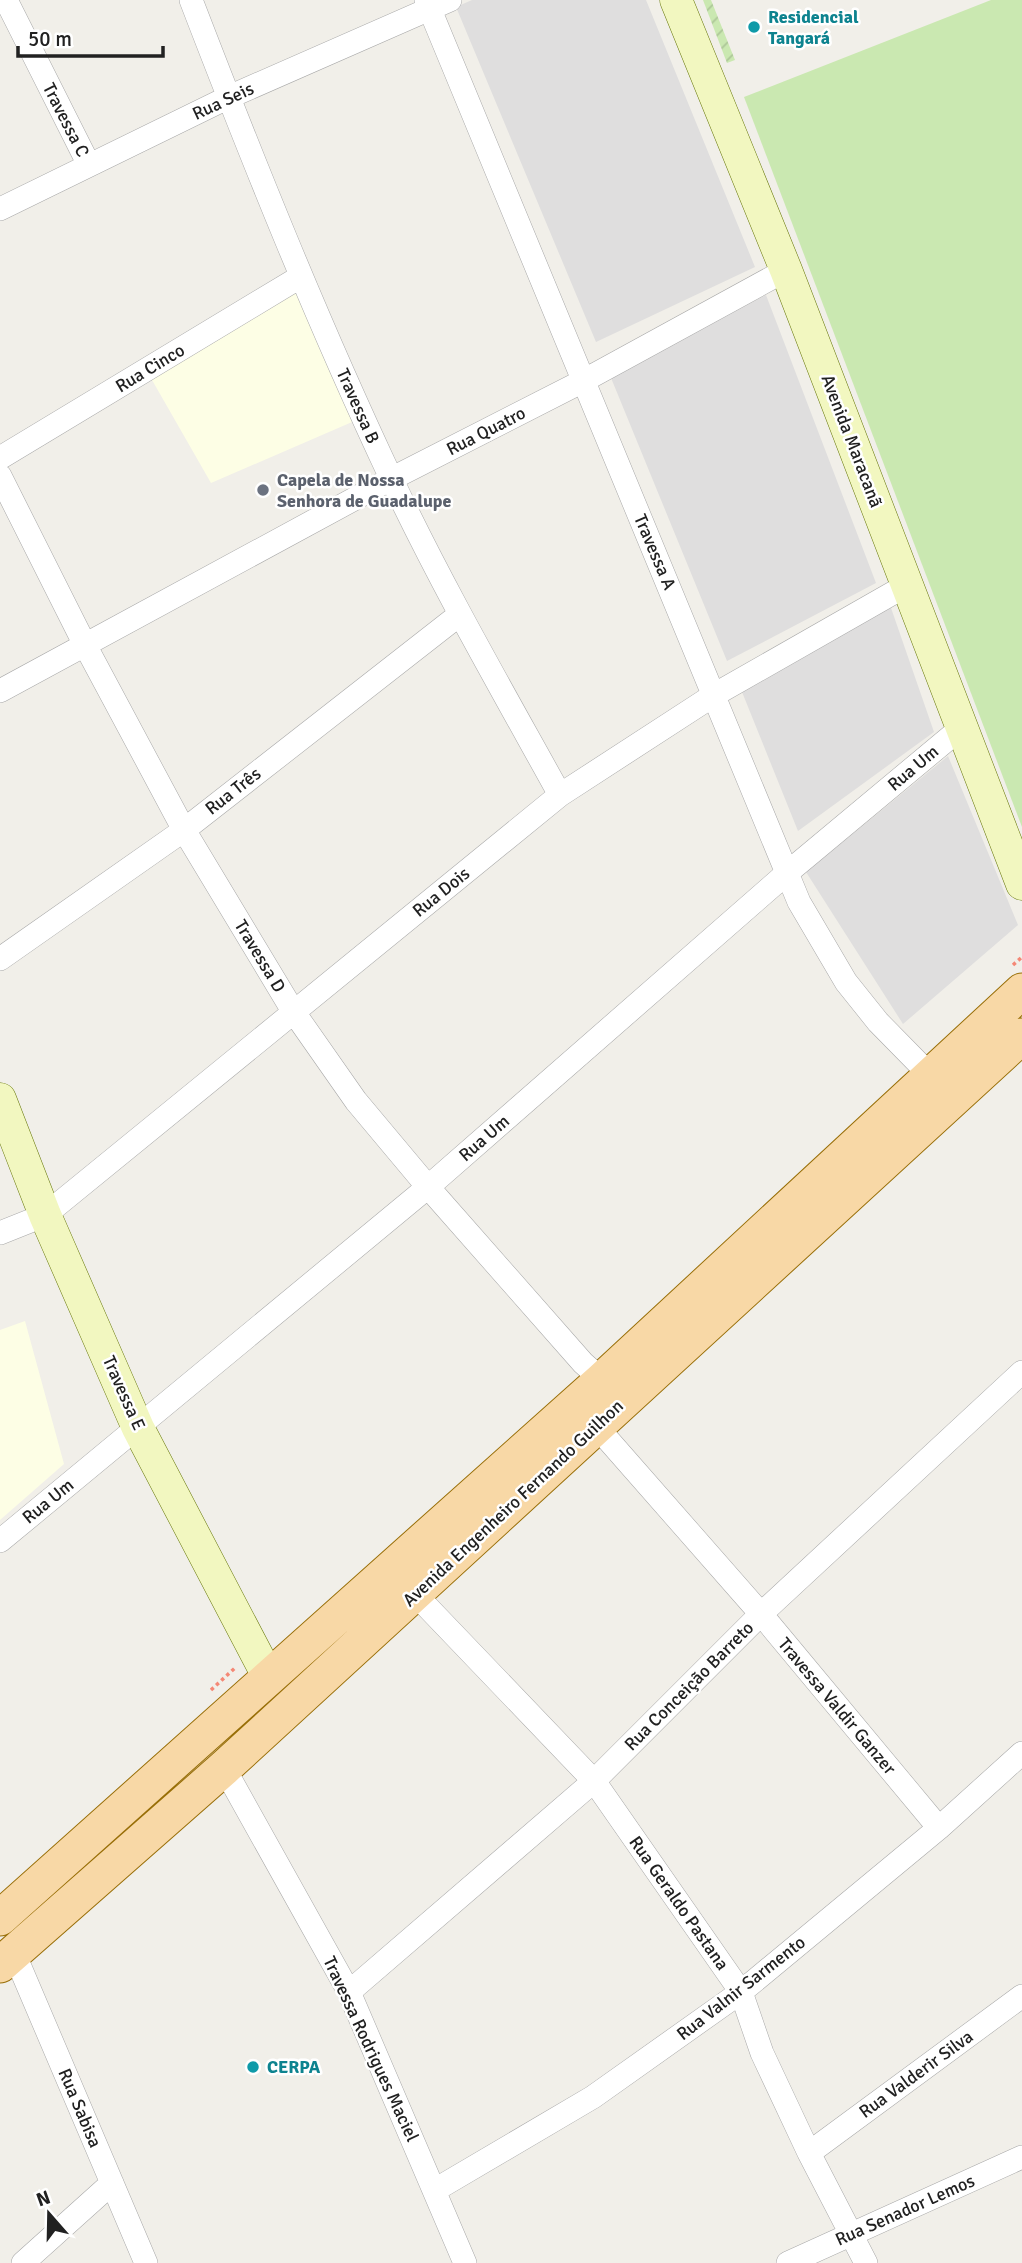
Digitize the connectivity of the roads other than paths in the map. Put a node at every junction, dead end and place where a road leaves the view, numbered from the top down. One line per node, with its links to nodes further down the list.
1 (6, 0): 6 (street, Travessa C)
2 (191, 0): 5 (street, Travessa B)
3 (676, 0): 8 (street, Avenida Maracanã)
4 (435, 3): 5 (street, Rua Seis); 10 (street, Travessa A)
5 (229, 97): 6 (street, Rua Seis); 9 (street, Travessa B)
6 (89, 165): 7 (street, Rua Seis)
7 (0, 209)
8 (786, 270): 10 (street, Rua Quatro); 14 (street, Avenida Maracanã)
9 (300, 277): 11 (street, Rua Cinco); 13 (street, Travessa B)
10 (583, 381): 13 (street, Rua Quatro); 18 (street, Travessa A)
11 (0, 458)
12 (0, 476): 16 (street, Travessa D)
13 (391, 479): 15 (street, Travessa B); 16 (street, Rua Quatro)
14 (907, 585): 18 (street, Rua Dois); 19 (street, Avenida Maracanã)
15 (459, 615): 20 (street, Travessa B); 21 (street, Rua Três)
16 (85, 645): 17 (street, Rua Quatro); 21 (street, Travessa D)
17 (0, 691)
18 (714, 695): 20 (street, Rua Dois); 22 (street, Travessa A)
19 (961, 728): 22 (street, Rua Um); 23 (street, Avenida Maracanã)
20 (560, 795): 26 (street, Rua Dois)
21 (184, 830): 24 (street, Rua Três); 26 (street, Travessa D)
22 (787, 873): 28 (street, Travessa A); 30 (street, Rua Um)
23 (1022, 884)
24 (0, 959)
25 (1022, 991): 28 (main road, Avenida Engenheiro Fernando Guilhon)
26 (293, 1011): 30 (street, Travessa D); 31 (street, Rua Dois)
27 (1022, 1036): 35 (main road, Avenida Engenheiro Fernando Guilhon)
28 (930, 1075): 34 (main road, Avenida Engenheiro Fernando Guilhon)
29 (0, 1099): 31 (street, Travessa E)
30 (428, 1187): 34 (street, Travessa D); 36 (street, Rua Um)
31 (45, 1215): 32 (street, Rua Dois); 36 (street, Travessa E)
32 (0, 1233)
33 (1022, 1372): 39 (street, Rua Conceição Barreto)
34 (602, 1380): 40 (main road, Avenida Engenheiro Fernando Guilhon)
35 (596, 1426): 38 (main road, Avenida Engenheiro Fernando Guilhon); 39 (street, Travessa Valdir Ganzer)
36 (138, 1428): 37 (street, Rua Um); 40 (street, Travessa E)
37 (0, 1541)
38 (415, 1594): 42 (main road, Avenida Engenheiro Fernando Guilhon); 43 (street, Rua Geraldo Pastana)
39 (761, 1614): 43 (street, Rua Conceição Barreto); 44 (street, Travessa Valdir Ganzer)
40 (270, 1678): 45 (main road, Avenida Engenheiro Fernando Guilhon)
41 (1022, 1753): 44 (street, Rua Valnir Sarmento)
42 (223, 1768): 46 (main road, Avenida Engenheiro Fernando Guilhon); 47 (street, Travessa Rodrigues Maciel)
43 (594, 1782): 47 (street, Rua Conceição Barreto); 48 (street, Rua Geraldo Pastana)
44 (939, 1829): 48 (street, Rua Valnir Sarmento)
45 (0, 1918)
46 (7, 1959): 52 (street, Rua Sabisa)
47 (349, 1992): 53 (street, Travessa Rodrigues Maciel)
48 (741, 1992): 50 (street, Rua Geraldo Pastana); 53 (street, Rua Valnir Sarmento)
49 (1022, 1996): 50 (street, Rua Valderir Silva)
50 (809, 2153): 54 (street, Rua Geraldo Pastana)
51 (1022, 2157): 54 (street, Rua Senador Lemos)
52 (112, 2183): 55 (street); 56 (street, Rua Sabisa)
53 (435, 2190): 57 (street, Travessa Rodrigues Maciel)
54 (852, 2234): 58 (street, Rua Senador Lemos); 59 (street, Rua Geraldo Pastana)
55 (23, 2263)
56 (146, 2263)
57 (466, 2263)
58 (788, 2263)
59 (866, 2263)

